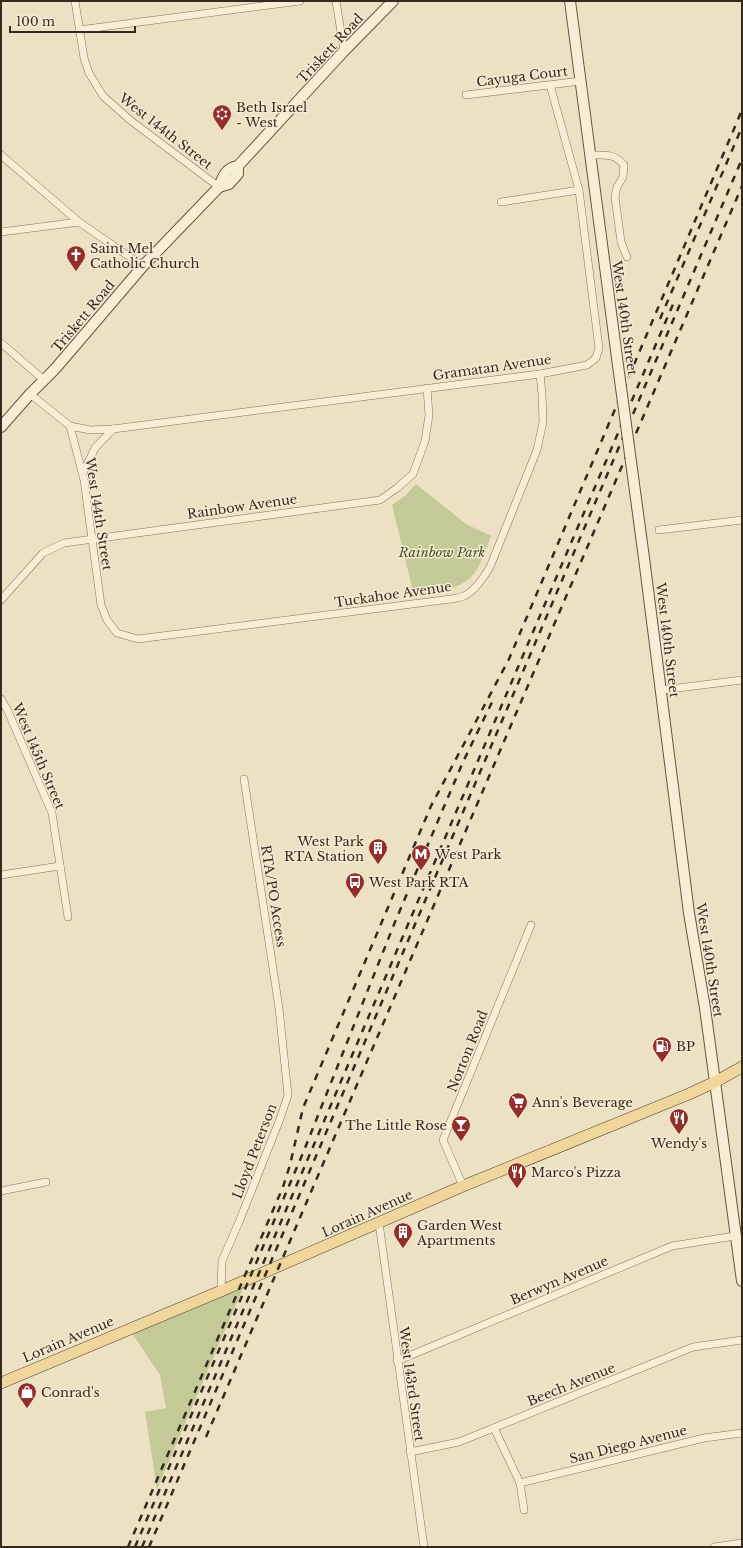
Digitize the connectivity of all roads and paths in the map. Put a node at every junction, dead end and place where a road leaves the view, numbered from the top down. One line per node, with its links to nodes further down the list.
1 (75, 1): 6 (street, West 144th Street)
2 (300, 1): 6 (street)
3 (336, 1): 7 (street)
4 (393, 1): 7 (main road, Triskett Road)
5 (570, 1): 8 (main road, West 140th Street)
6 (79, 30): 13 (street, West 144th Street)
7 (344, 51): 13 (main road, Triskett Road)
8 (580, 80): 9 (street, Cayuga Court); 12 (main road, West 140th Street)
9 (550, 85): 10 (street, Cayuga Court); 14 (street, Gramatan Avenue)
10 (466, 96)
11 (1, 155): 16 (street)
12 (590, 155): 18 (street); 35 (main road, West 140th Street, bridge)
13 (219, 187): 19 (main road, Triskett Road)
14 (579, 190): 15 (street); 21 (street, Gramatan Avenue)
15 (501, 202)
16 (79, 222): 17 (street); 19 (street)
17 (1, 232)
18 (627, 256)
19 (143, 266): 22 (main road, Triskett Road)
20 (1, 343): 22 (street)
21 (540, 374): 23 (street, Gramatan Avenue); 33 (street, Tuckahoe Avenue)
22 (44, 380): 24 (main road, Triskett Road)
23 (427, 388): 27 (street, Gramatan Avenue); 31 (street, Rainbow Avenue)
24 (30, 394): 25 (street, Gramatan Avenue); 26 (main road, Triskett Road)
25 (70, 426): 27 (street, Gramatan Avenue); 28 (street, West 144th Street)
26 (1, 427)
27 (113, 429): 28 (street)
28 (83, 473): 31 (street, West 144th Street)
29 (742, 520): 30 (street)
30 (659, 530)
31 (92, 539): 32 (street, Rainbow Avenue); 33 (street, West 144th Street)
32 (1, 600)
33 (101, 605)
34 (742, 680): 35 (street)
35 (662, 690): 44 (main road, West 140th Street)
36 (1, 700): 38 (street, West 145th Street)
37 (244, 779): 42 (street, RTA/PO Access)
38 (60, 866): 39 (street); 40 (street, West 145th Street)
39 (1, 875)
40 (68, 917)
41 (532, 925): 46 (street, Norton Road)
42 (280, 1016): 51 (street, Lloyd Peterson)
43 (742, 1067): 44 (main road, Lorain Avenue)
44 (715, 1082): 46 (main road, Lorain Avenue); 49 (main road, West 140th Street)
45 (46, 1182): 47 (street)
46 (463, 1186): 48 (main road, Lorain Avenue)
47 (1, 1191)
48 (379, 1223): 51 (main road, Lorain Avenue); 53 (street, West 143rd Street)
49 (735, 1236): 50 (main road, West 140th Street); 53 (street, Berwyn Avenue)
50 (742, 1281)
51 (222, 1291): 54 (main road, Lorain Avenue)
52 (742, 1340): 55 (street, Beech Avenue)
53 (397, 1361): 57 (street, West 143rd Street)
54 (1, 1383)
55 (494, 1428): 57 (street, Beech Avenue); 58 (street)
56 (742, 1433): 58 (street, San Diego Avenue)
57 (410, 1452): 61 (street, West 143rd Street)
58 (520, 1483): 59 (street)
59 (524, 1510)
60 (742, 1543): 62 (street)
61 (424, 1547)
62 (714, 1547)

